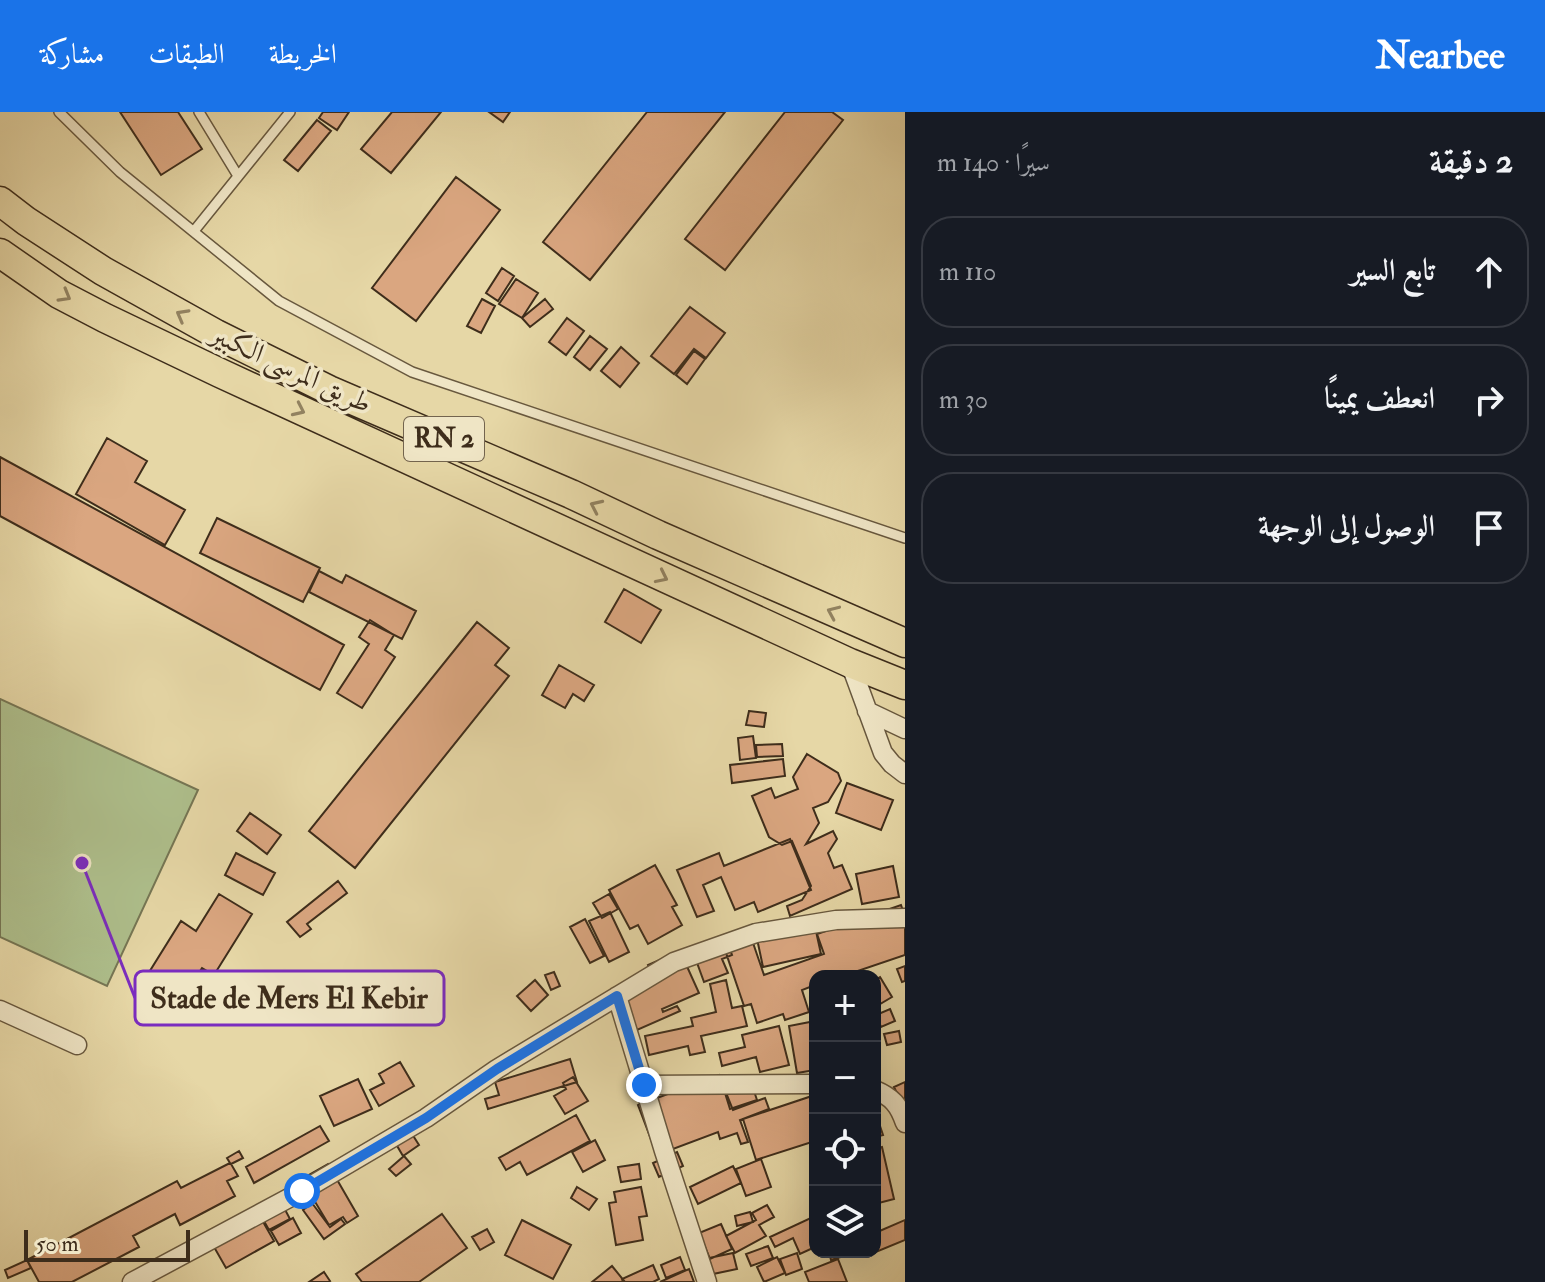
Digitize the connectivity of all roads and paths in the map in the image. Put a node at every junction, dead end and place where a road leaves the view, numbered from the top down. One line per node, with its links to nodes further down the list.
1 (59, 112): 6 (lane)
2 (199, 112): 4 (lane)
3 (290, 112): 4 (lane)
4 (238, 176): 6 (lane)
5 (0, 201): 9 (main road, طريق المرسى الكبير / RN 2, one-way to 5)
6 (194, 231): 8 (lane)
7 (0, 253): 10 (main road, طريق المرسى الكبير / RN 2, one-way to 10)
8 (905, 538)
9 (905, 643)
10 (850, 663): 11 (main road, طريق المرسى الكبير / RN 2); 12 (street)
11 (905, 685)
12 (867, 711): 13 (street); 14 (street)
13 (905, 729)
14 (905, 774)
15 (905, 918): 16 (street)
16 (617, 996): 20 (street); 23 (street)
17 (0, 1010): 18 (street)
18 (77, 1045)
19 (809, 1084): 20 (street)
20 (644, 1085): 24 (street)
21 (881, 1092): 22 (street)
22 (905, 1123)
23 (132, 1282)
24 (707, 1282)

